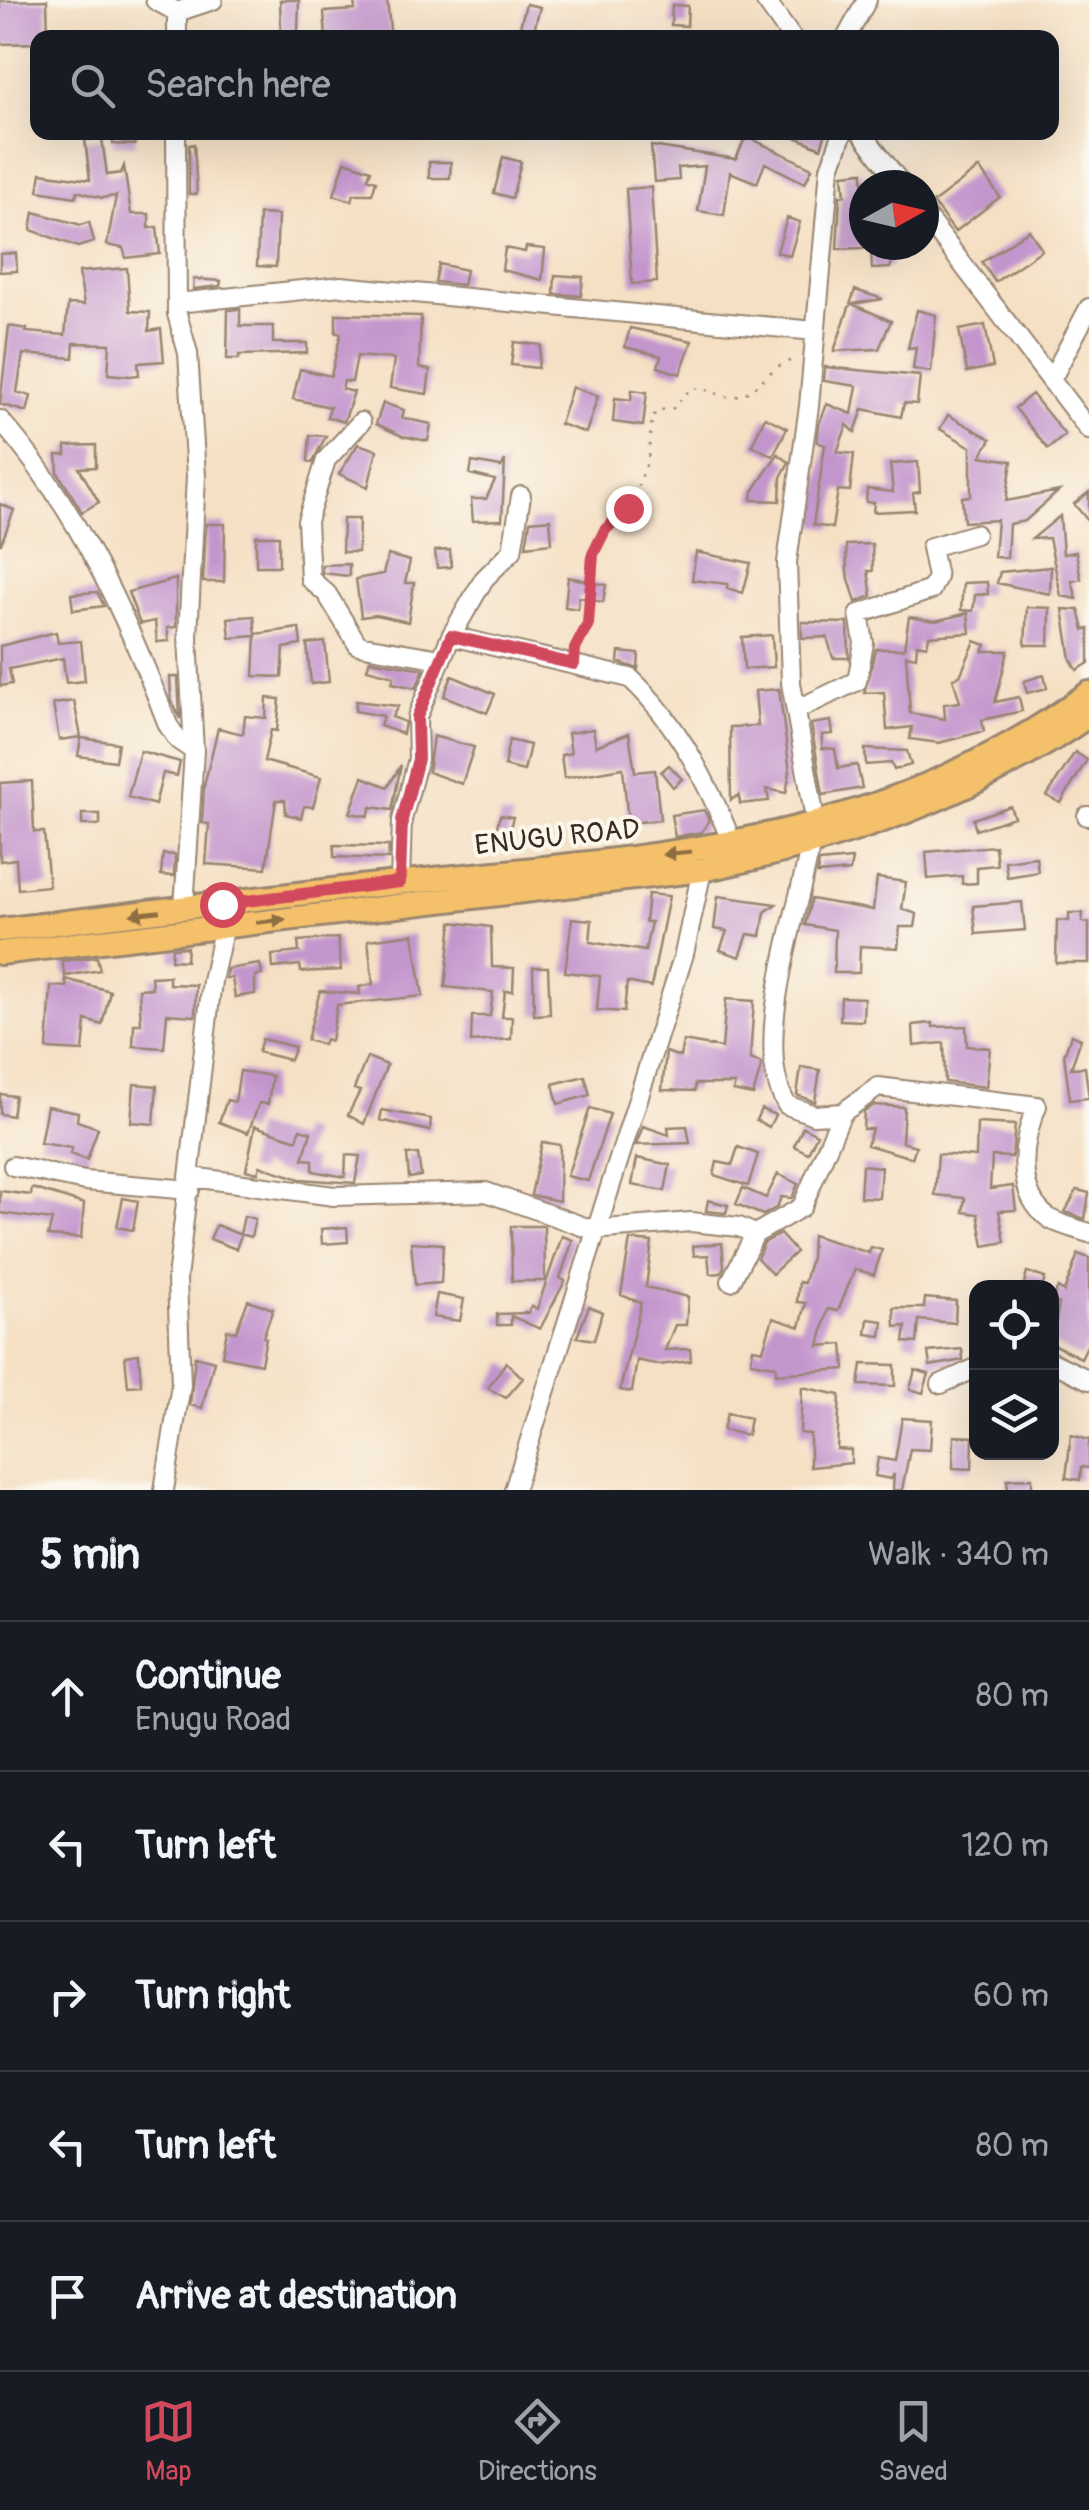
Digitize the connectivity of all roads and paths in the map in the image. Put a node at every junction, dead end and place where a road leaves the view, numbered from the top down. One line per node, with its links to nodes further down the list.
1 (155, 0): 5 (street)
2 (213, 0): 5 (street)
3 (764, 0): 7 (street)
4 (867, 0): 8 (street)
5 (177, 12): 6 (street)
6 (177, 30)
7 (786, 30)
8 (850, 30)
9 (176, 140): 14 (street)
10 (839, 140): 16 (street)
11 (867, 140): 12 (street)
12 (890, 170)
13 (939, 234): 18 (street)
14 (177, 303): 16 (street); 30 (street)
15 (1089, 308): 18 (street)
16 (815, 331): 17 (street)
17 (813, 357): 26 (path); 28 (street)
18 (1050, 380): 21 (street)
19 (0, 420): 30 (street)
20 (362, 422): 25 (street)
21 (1089, 430)
22 (521, 496): 24 (street)
23 (975, 534): 28 (street)
24 (451, 636): 25 (street); 26 (street)
25 (442, 659): 34 (street)
26 (574, 664): 32 (street)
27 (1089, 693): 31 (main road, ENUGU ROAD)
28 (796, 710): 31 (street)
29 (1089, 715): 31 (main road)
30 (194, 751): 35 (street)
31 (813, 836): 32 (main road, ENUGU ROAD); 33 (main road); 39 (street)
32 (733, 845): 34 (main road, ENUGU ROAD, one-way to 34)
33 (702, 870): 36 (main road, one-way to 33); 42 (street)
34 (400, 882): 35 (main road, ENUGU ROAD)
35 (184, 908): 37 (main road, ENUGU ROAD, one-way to 37)
36 (224, 926): 38 (main road); 41 (street)
37 (0, 930)
38 (0, 954)
39 (842, 1113): 43 (street); 44 (street)
40 (14, 1166): 41 (street)
41 (191, 1183): 42 (street); 50 (street)
42 (593, 1230): 44 (street); 51 (street)
43 (1089, 1233)
44 (755, 1234): 45 (street)
45 (731, 1282)
46 (1059, 1365): 48 (street)
47 (972, 1370): 49 (street)
48 (1089, 1380)
49 (941, 1384)
50 (164, 1490)
51 (514, 1490)

